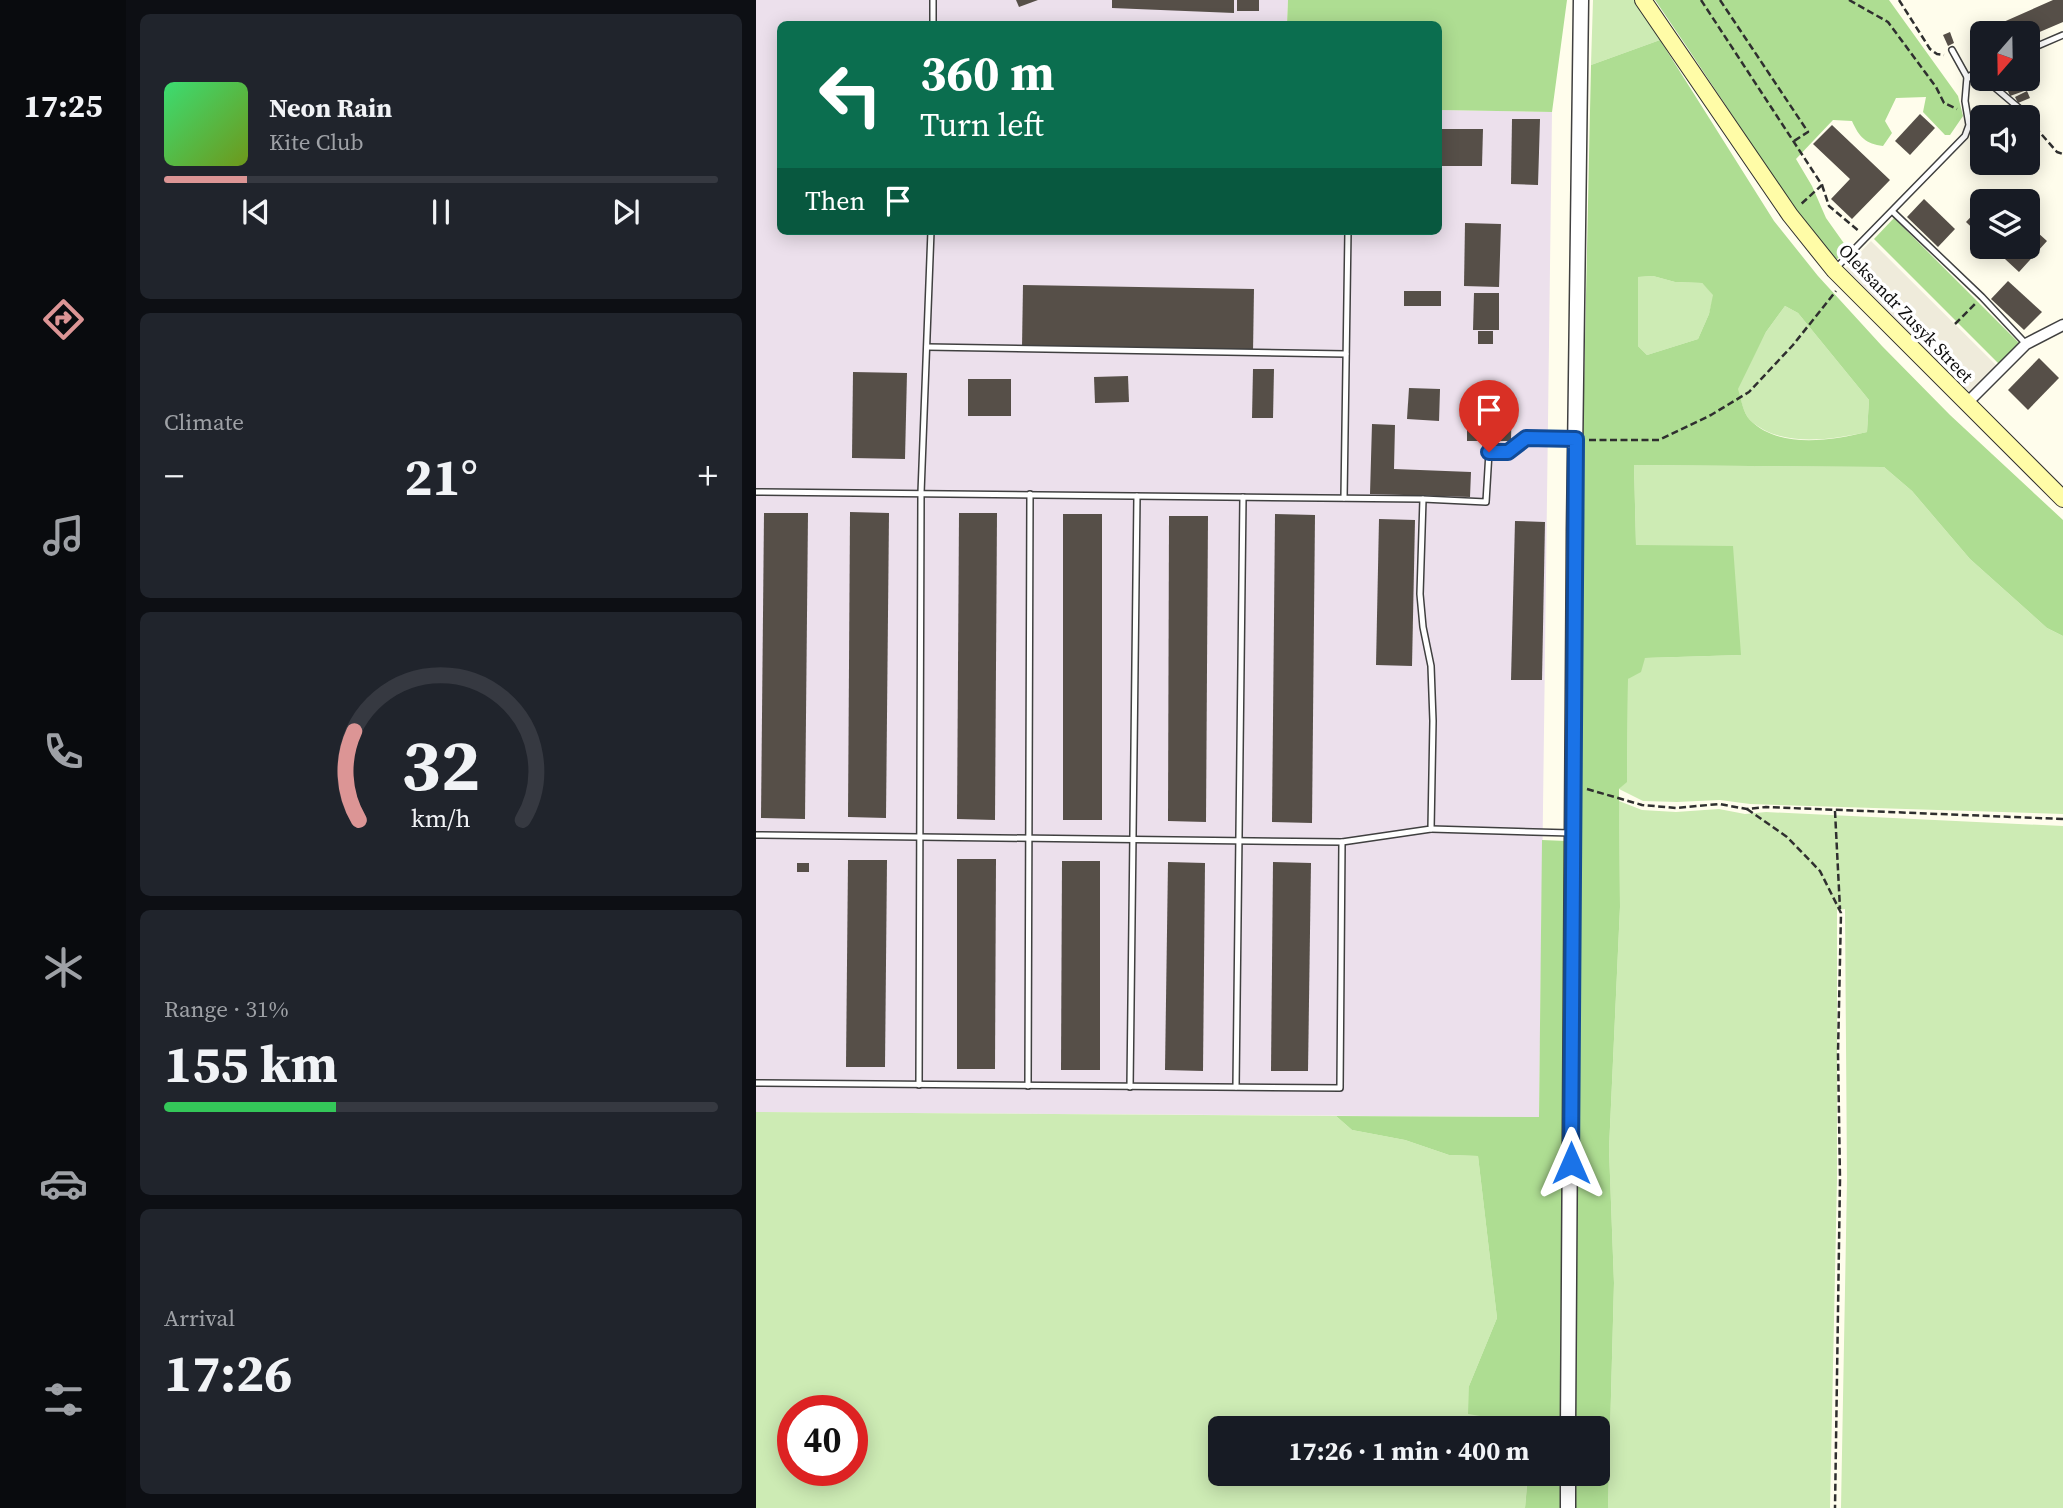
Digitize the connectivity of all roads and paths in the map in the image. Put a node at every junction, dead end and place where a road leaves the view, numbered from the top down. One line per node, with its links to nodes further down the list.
1 (933, 0): 8 (lane)
2 (1581, 0): 33 (street)
3 (1643, 0): 21 (main road, Oleksandr Zusyk Street)
4 (1701, 0): 17 (path)
5 (1720, 0): 17 (path)
6 (1849, 0): 15 (path)
7 (1899, 0): 11 (path)
8 (933, 21)
9 (2063, 35): 10 (lane)
10 (2040, 45)
11 (1952, 50): 13 (lane)
12 (1970, 76): 13 (lane)
13 (1967, 77): 14 (lane); 15 (lane)
14 (2015, 105)
15 (1966, 108): 20 (lane)
16 (2040, 133): 18 (path)
17 (1794, 141): 19 (path)
18 (2063, 155)
19 (1822, 185): 21 (path); 24 (path)
20 (1893, 212): 24 (lane); 26 (lane)
21 (1790, 215): 25 (main road, Oleksandr Zusyk Street)
22 (931, 235): 30 (lane)
23 (1348, 235): 31 (lane)
24 (1868, 237): 25 (lane)
25 (1839, 275): 32 (main road, Oleksandr Zusyk Street); 33 (path)
26 (1982, 297): 27 (path); 29 (lane)
27 (1955, 324)
28 (2063, 325): 29 (street)
29 (2026, 344): 32 (street)
30 (927, 347): 31 (lane); 35 (lane)
31 (1346, 354): 39 (lane)
32 (1967, 403): 41 (main road, Oleksandr Zusyk Street)
33 (1576, 439): 40 (lane); 42 (street)
34 (756, 492): 35 (lane)
35 (921, 493): 36 (lane); 49 (lane)
36 (1030, 494): 37 (lane); 50 (lane)
37 (1137, 496): 38 (lane); 51 (lane)
38 (1243, 497): 39 (lane); 52 (lane)
39 (1344, 498): 40 (lane)
40 (1423, 499): 46 (lane)
41 (2063, 499)
42 (1573, 786): 43 (path); 47 (street)
43 (1747, 809): 44 (path); 54 (path)
44 (1835, 811): 45 (path); 54 (path)
45 (2063, 819)
46 (1430, 829): 47 (lane); 53 (lane)
47 (1573, 833): 60 (street)
48 (756, 835): 49 (lane)
49 (918, 836): 50 (lane); 56 (lane)
50 (1030, 838): 51 (lane); 57 (lane)
51 (1133, 841): 52 (lane); 58 (lane)
52 (1238, 842): 53 (lane); 59 (lane)
53 (1342, 842): 59 (lane)
54 (1841, 913): 63 (path)
55 (756, 1083): 56 (lane)
56 (919, 1085): 57 (lane)
57 (1028, 1086): 58 (lane)
58 (1130, 1087): 59 (lane)
59 (1236, 1087)
60 (1569, 1416)
61 (1568, 1486): 62 (street)
62 (1568, 1508)
63 (1835, 1508)

